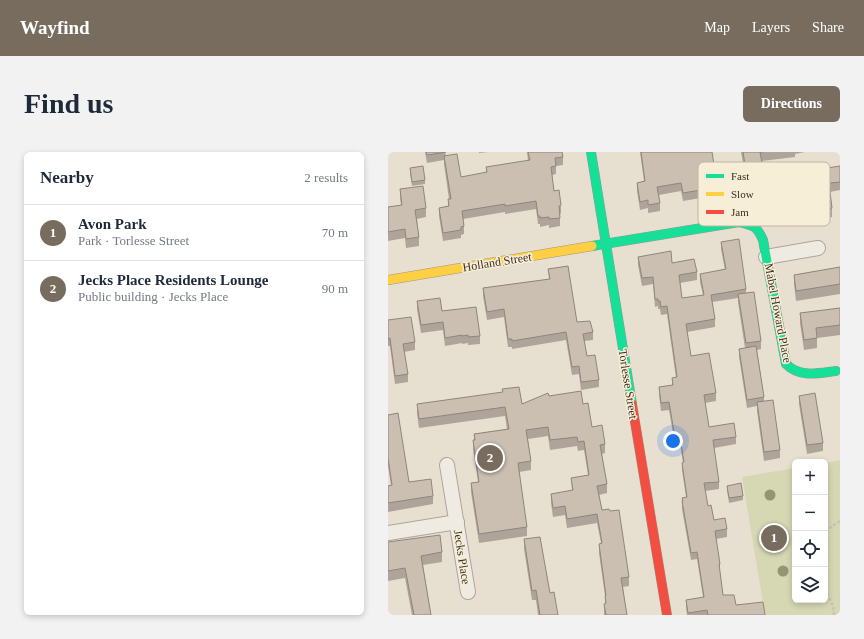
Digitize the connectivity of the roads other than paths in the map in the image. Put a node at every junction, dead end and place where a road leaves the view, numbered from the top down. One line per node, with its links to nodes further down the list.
1 (591, 152): 4 (street, Torlesse Street)
2 (716, 226): 4 (street, Mabel Howard Place)
3 (755, 226): 6 (street, Mabel Howard Place)
4 (605, 245): 7 (street, Holland Street); 13 (street, Torlesse Street)
5 (818, 248): 6 (street, Mabel Howard Place)
6 (766, 257): 8 (street, Mabel Howard Place)
7 (388, 280)
8 (836, 371)
9 (447, 465): 10 (street, Jecks Place)
10 (457, 522): 11 (street, Jecks Place); 12 (street, Jecks Place)
11 (388, 532)
12 (468, 592)
13 (667, 615)

